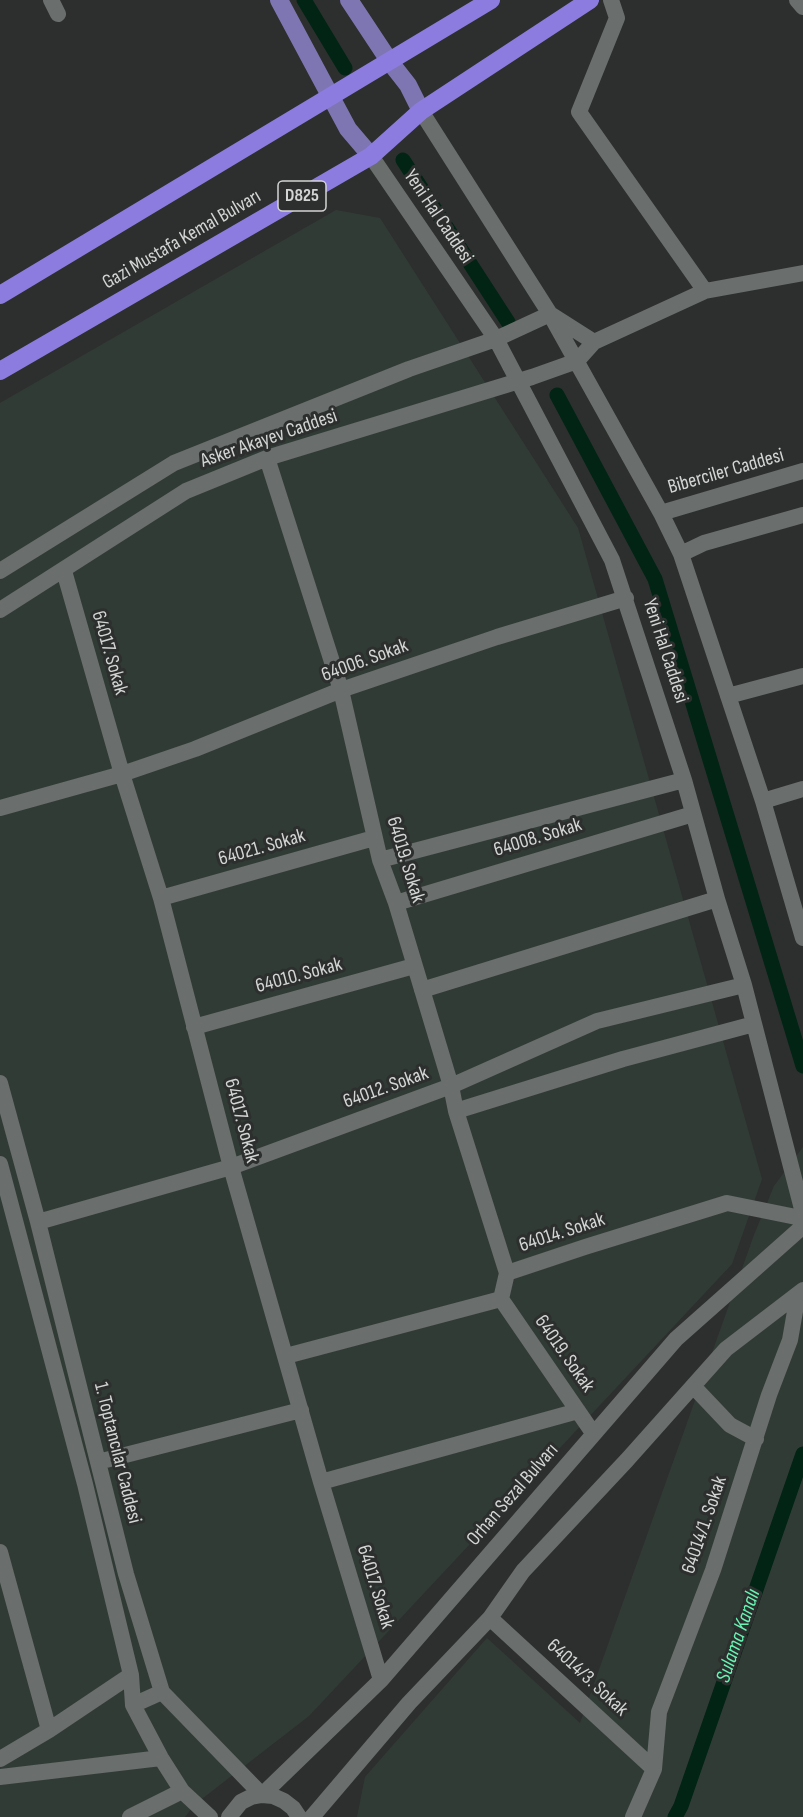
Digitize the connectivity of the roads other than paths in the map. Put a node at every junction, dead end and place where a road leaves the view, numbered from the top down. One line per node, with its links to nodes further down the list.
1 (279, 0): 9 (main road)
2 (349, 0): 8 (main road)
3 (491, 0): 8 (highway)
4 (590, 0): 10 (highway, Gazi Mustafa Kemal Bulvarı / D825)
5 (611, 0): 13 (street)
6 (797, 0): 7 (street)
7 (803, 7)
8 (390, 62): 9 (highway); 10 (main road)
9 (331, 96): 11 (main road); 14 (highway)
10 (421, 111): 11 (highway, Gazi Mustafa Kemal Bulvarı / D825); 15 (street, Yeni Hal Caddesi)
11 (371, 156): 16 (street, Yeni Hal Caddesi); 19 (highway, Gazi Mustafa Kemal Bulvarı / D825)
12 (803, 273): 13 (street)
13 (705, 291): 17 (street)
14 (0, 295)
15 (550, 314): 16 (street, Asker Akayev Caddesi); 17 (street); 18 (street, Yeni Hal Caddesi)
16 (496, 339): 20 (street, Yeni Hal Caddesi); 26 (street, Asker Akayev Caddesi)
17 (594, 342): 18 (street)
18 (577, 361): 20 (street, Asker Akayev Caddesi); 23 (street, Yeni Hal Caddesi)
19 (0, 371)
20 (518, 381): 21 (street, Asker Akayev Caddesi); 28 (street, Yeni Hal Caddesi)
21 (267, 459): 27 (street, Asker Akayev Caddesi); 31 (street, 64019. Sokak)
22 (803, 471): 23 (street, Biberciler Caddesi)
23 (661, 513): 25 (street, Yeni Hal Caddesi)
24 (803, 514): 25 (street)
25 (681, 554): 32 (street, Yeni Hal Caddesi)
26 (0, 571)
27 (64, 571): 29 (street, Asker Akayev Caddesi); 33 (street, 64017. Sokak)
28 (626, 598): 31 (street, 64006. Sokak); 34 (street, Yeni Hal Caddesi)
29 (0, 610)
30 (803, 676): 32 (street)
31 (341, 690): 33 (street, 64006. Sokak); 39 (street, 64019. Sokak)
32 (728, 696): 36 (street, Yeni Hal Caddesi)
33 (122, 774): 37 (street, 64006. Sokak); 41 (street, 64017. Sokak)
34 (684, 780): 38 (street, Yeni Hal Caddesi); 40 (street)
35 (803, 789): 36 (street)
36 (763, 801): 44 (street, Yeni Hal Caddesi)
37 (0, 808)
38 (693, 814): 42 (street, Yeni Hal Caddesi); 43 (street, 64008. Sokak)
39 (374, 838): 40 (street, 64019. Sokak); 41 (street, 64021. Sokak)
40 (380, 860): 43 (street, 64019. Sokak)
41 (161, 898): 49 (street, 64017. Sokak)
42 (717, 899): 46 (street, Yeni Hal Caddesi); 47 (street)
43 (396, 903): 45 (street, 64019. Sokak)
44 (803, 938)
45 (414, 966): 47 (street, 64019. Sokak); 49 (street, 64010. Sokak)
46 (744, 985): 48 (street, Yeni Hal Caddesi); 51 (street, 64012. Sokak)
47 (422, 990): 51 (street, 64019. Sokak)
48 (754, 1024): 52 (street); 55 (street, Yeni Hal Caddesi)
49 (194, 1027): 54 (street, 64017. Sokak)
50 (0, 1083): 56 (street, 1. Toptancılar Caddesi)
51 (451, 1086): 52 (street, 64019. Sokak); 54 (street, 64012. Sokak)
52 (456, 1111): 57 (street, 64019. Sokak)
53 (0, 1164): 70 (street, 1. Toptancılar Caddesi)
54 (231, 1167): 56 (street, 64012. Sokak); 60 (street, 64017. Sokak)
55 (802, 1219): 57 (street, 64014. Sokak); 64 (street, Orhan Sezal Bulvarı)
56 (38, 1222): 66 (street, 1. Toptancılar Caddesi)
57 (507, 1273): 59 (street, 64014. Sokak)
58 (800, 1292): 61 (street); 65 (street, 64014/1. Sokak)
59 (501, 1299): 60 (street); 63 (street, 64019. Sokak)
60 (286, 1356): 62 (street, 64017. Sokak)
61 (693, 1386): 65 (street); 69 (street)
62 (301, 1410): 66 (street); 67 (street, 64017. Sokak)
63 (578, 1411): 64 (street, 64019. Sokak); 67 (street)
64 (593, 1433): 71 (street, Orhan Sezal Bulvarı)
65 (756, 1439): 77 (street, 64014/1. Sokak)
66 (98, 1462): 72 (street, 1. Toptancılar Caddesi)
67 (321, 1482): 71 (street, 64017. Sokak)
68 (0, 1552): 74 (street)
69 (490, 1618): 77 (street, 64014/3. Sokak); 85 (street)
70 (131, 1675): 73 (street, 1. Toptancılar Caddesi); 74 (street)
71 (381, 1680): 80 (street, Orhan Sezal Bulvarı)
72 (162, 1692): 73 (street); 80 (street, 1. Toptancılar Caddesi)
73 (133, 1704): 75 (street, 1. Toptancılar Caddesi)
74 (49, 1730): 76 (street)
75 (161, 1758): 78 (street); 79 (street, 1. Toptancılar Caddesi)
76 (0, 1759)
77 (654, 1769): 86 (street, 64014/1. Sokak)
78 (0, 1777)
79 (182, 1791): 81 (street); 82 (street, 1. Toptancılar Caddesi)
80 (262, 1795): 83 (street, Orhan Sezal Bulvarı); 84 (street)
81 (130, 1817)
82 (210, 1817)
83 (229, 1817)
84 (299, 1817)
85 (312, 1817)
86 (633, 1817)

